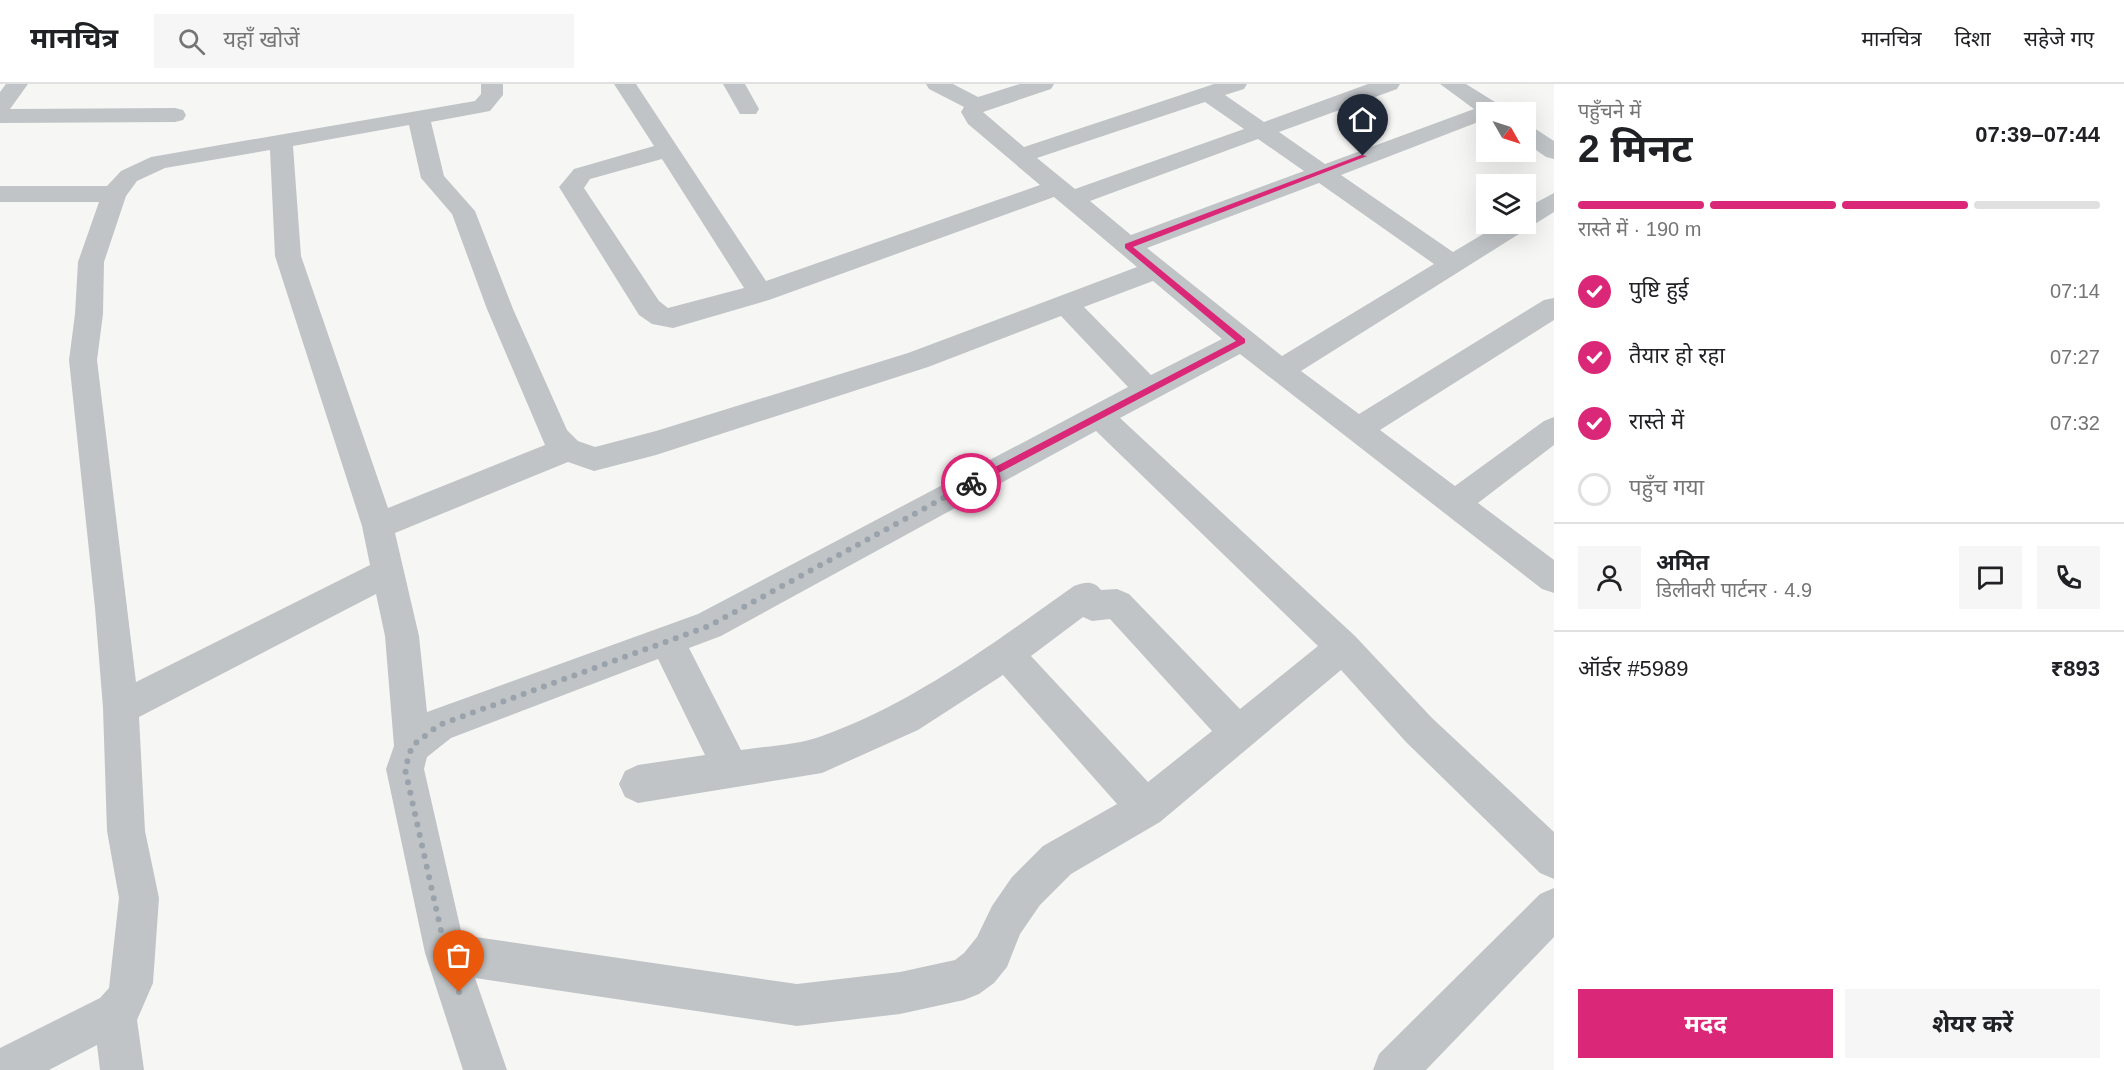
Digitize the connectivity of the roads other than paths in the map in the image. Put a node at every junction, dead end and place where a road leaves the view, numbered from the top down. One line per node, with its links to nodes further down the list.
1 (17, 84): 13 (street)
2 (492, 84): 18 (street)
3 (626, 84): 22 (street)
4 (734, 84): 14 (street)
5 (937, 84): 12 (street)
6 (1043, 84): 12 (street)
7 (1236, 84): 10 (street)
8 (1389, 84): 19 (street)
9 (1452, 84): 11 (street)
10 (1209, 94): 19 (street); 24 (street)
11 (1479, 102)
12 (976, 105): 24 (street)
13 (0, 107)
14 (748, 109)
15 (175, 115): 16 (street)
16 (0, 116)
17 (1476, 117): 25 (street)
18 (419, 118): 21 (street); 44 (street)
19 (1260, 130): 25 (street); 26 (street)
20 (1536, 140): 23 (street)
21 (281, 141): 28 (street); 46 (street)
22 (668, 150): 35 (street); 35 (street)
23 (1554, 152)
24 (1019, 156): 26 (street)
25 (1321, 172): 32 (street); 33 (street)
26 (1065, 193): 32 (street); 35 (street)
27 (0, 194): 28 (street)
28 (114, 194): 52 (street)
29 (1554, 201): 30 (street)
30 (1536, 213)
31 (1502, 234): 33 (street)
32 (1127, 246): 34 (street)
33 (1452, 264): 39 (street)
34 (1156, 270): 36 (street); 38 (street)
35 (760, 293)
36 (1065, 304): 40 (street); 44 (street)
37 (1554, 307): 42 (street)
38 (1242, 341): 39 (street); 40 (street)
39 (1281, 370): 42 (street)
40 (1149, 391): 41 (street)
41 (1100, 417): 49 (street); 50 (street)
42 (1359, 429): 45 (street)
43 (1554, 429): 45 (street)
44 (567, 449): 46 (street)
45 (1456, 502): 47 (street)
46 (378, 526): 48 (street)
47 (1549, 567)
48 (387, 572): 52 (street); 54 (street)
49 (667, 641): 54 (street); 55 (street)
50 (1343, 647): 53 (street); 58 (street)
51 (1006, 654): 53 (street); 55 (street); 57 (street)
52 (120, 708): 61 (street)
53 (1239, 734): 57 (street)
54 (412, 746): 60 (street)
55 (731, 769): 56 (street)
56 (638, 784)
57 (1146, 808): 60 (street)
58 (1554, 859)
59 (1554, 908): 65 (street)
60 (446, 953): 64 (street)
61 (115, 1013): 62 (street); 63 (street)
62 (3, 1070)
63 (122, 1070)
64 (485, 1070)
65 (1395, 1070)

